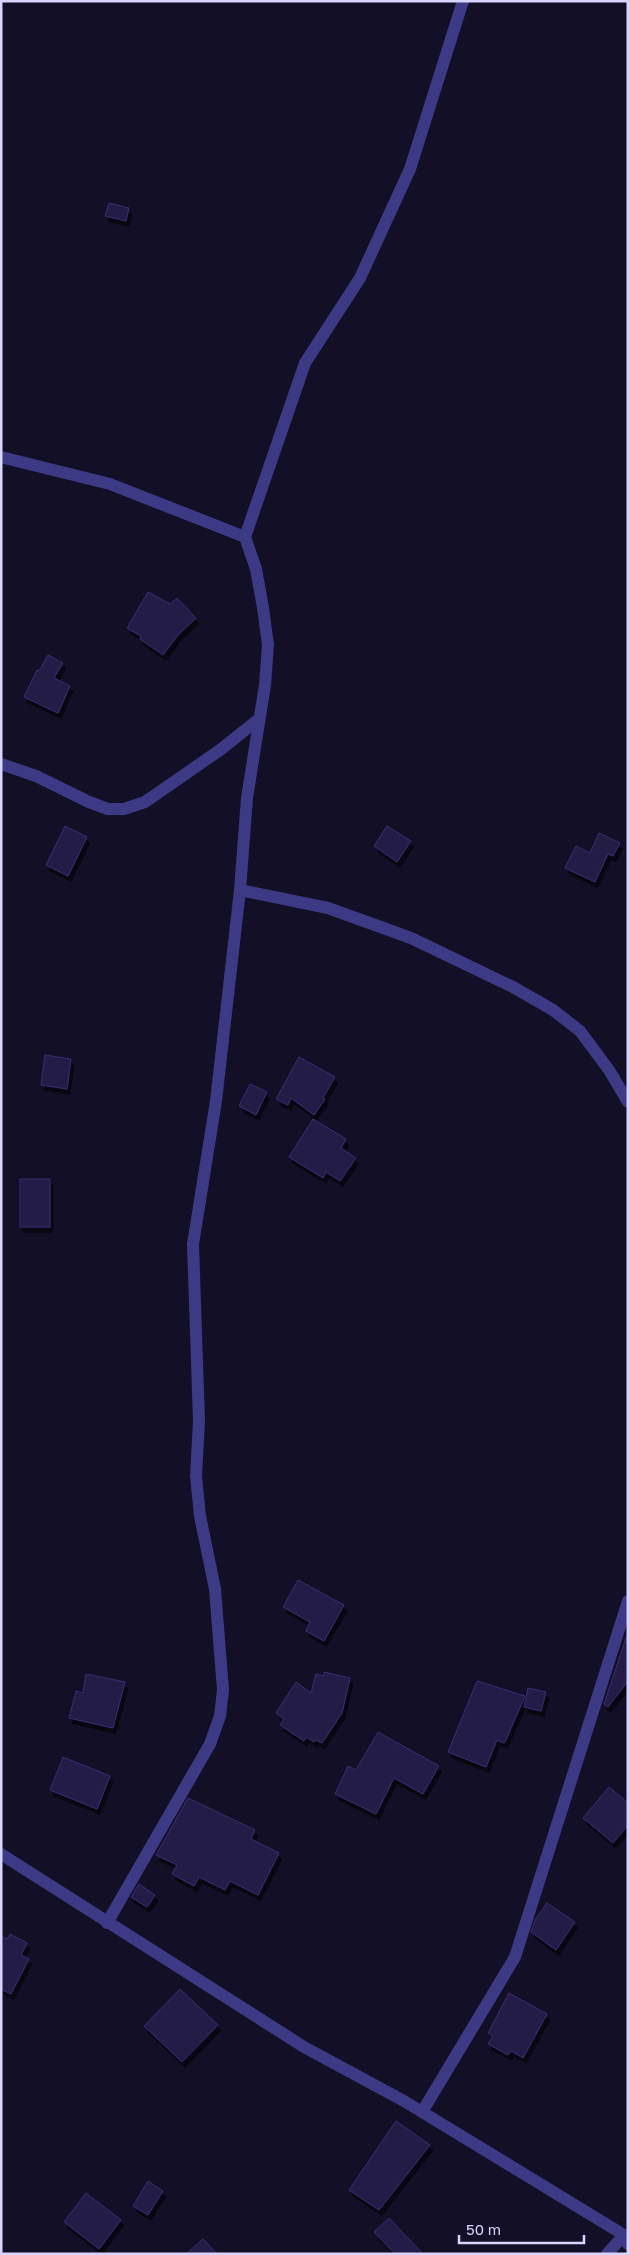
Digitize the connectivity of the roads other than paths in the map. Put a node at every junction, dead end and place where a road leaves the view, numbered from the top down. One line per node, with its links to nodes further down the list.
1 (463, 1): 3 (street)
2 (1, 457): 3 (street)
3 (245, 537): 4 (street)
4 (259, 720): 5 (street); 6 (street)
5 (1, 764)
6 (240, 890): 7 (street); 10 (street)
7 (628, 1102)
8 (628, 1601): 11 (street)
9 (1, 1854): 10 (street)
10 (107, 1923): 11 (street)
11 (422, 2112): 12 (street)
12 (626, 2239): 13 (street)
13 (607, 2254)

